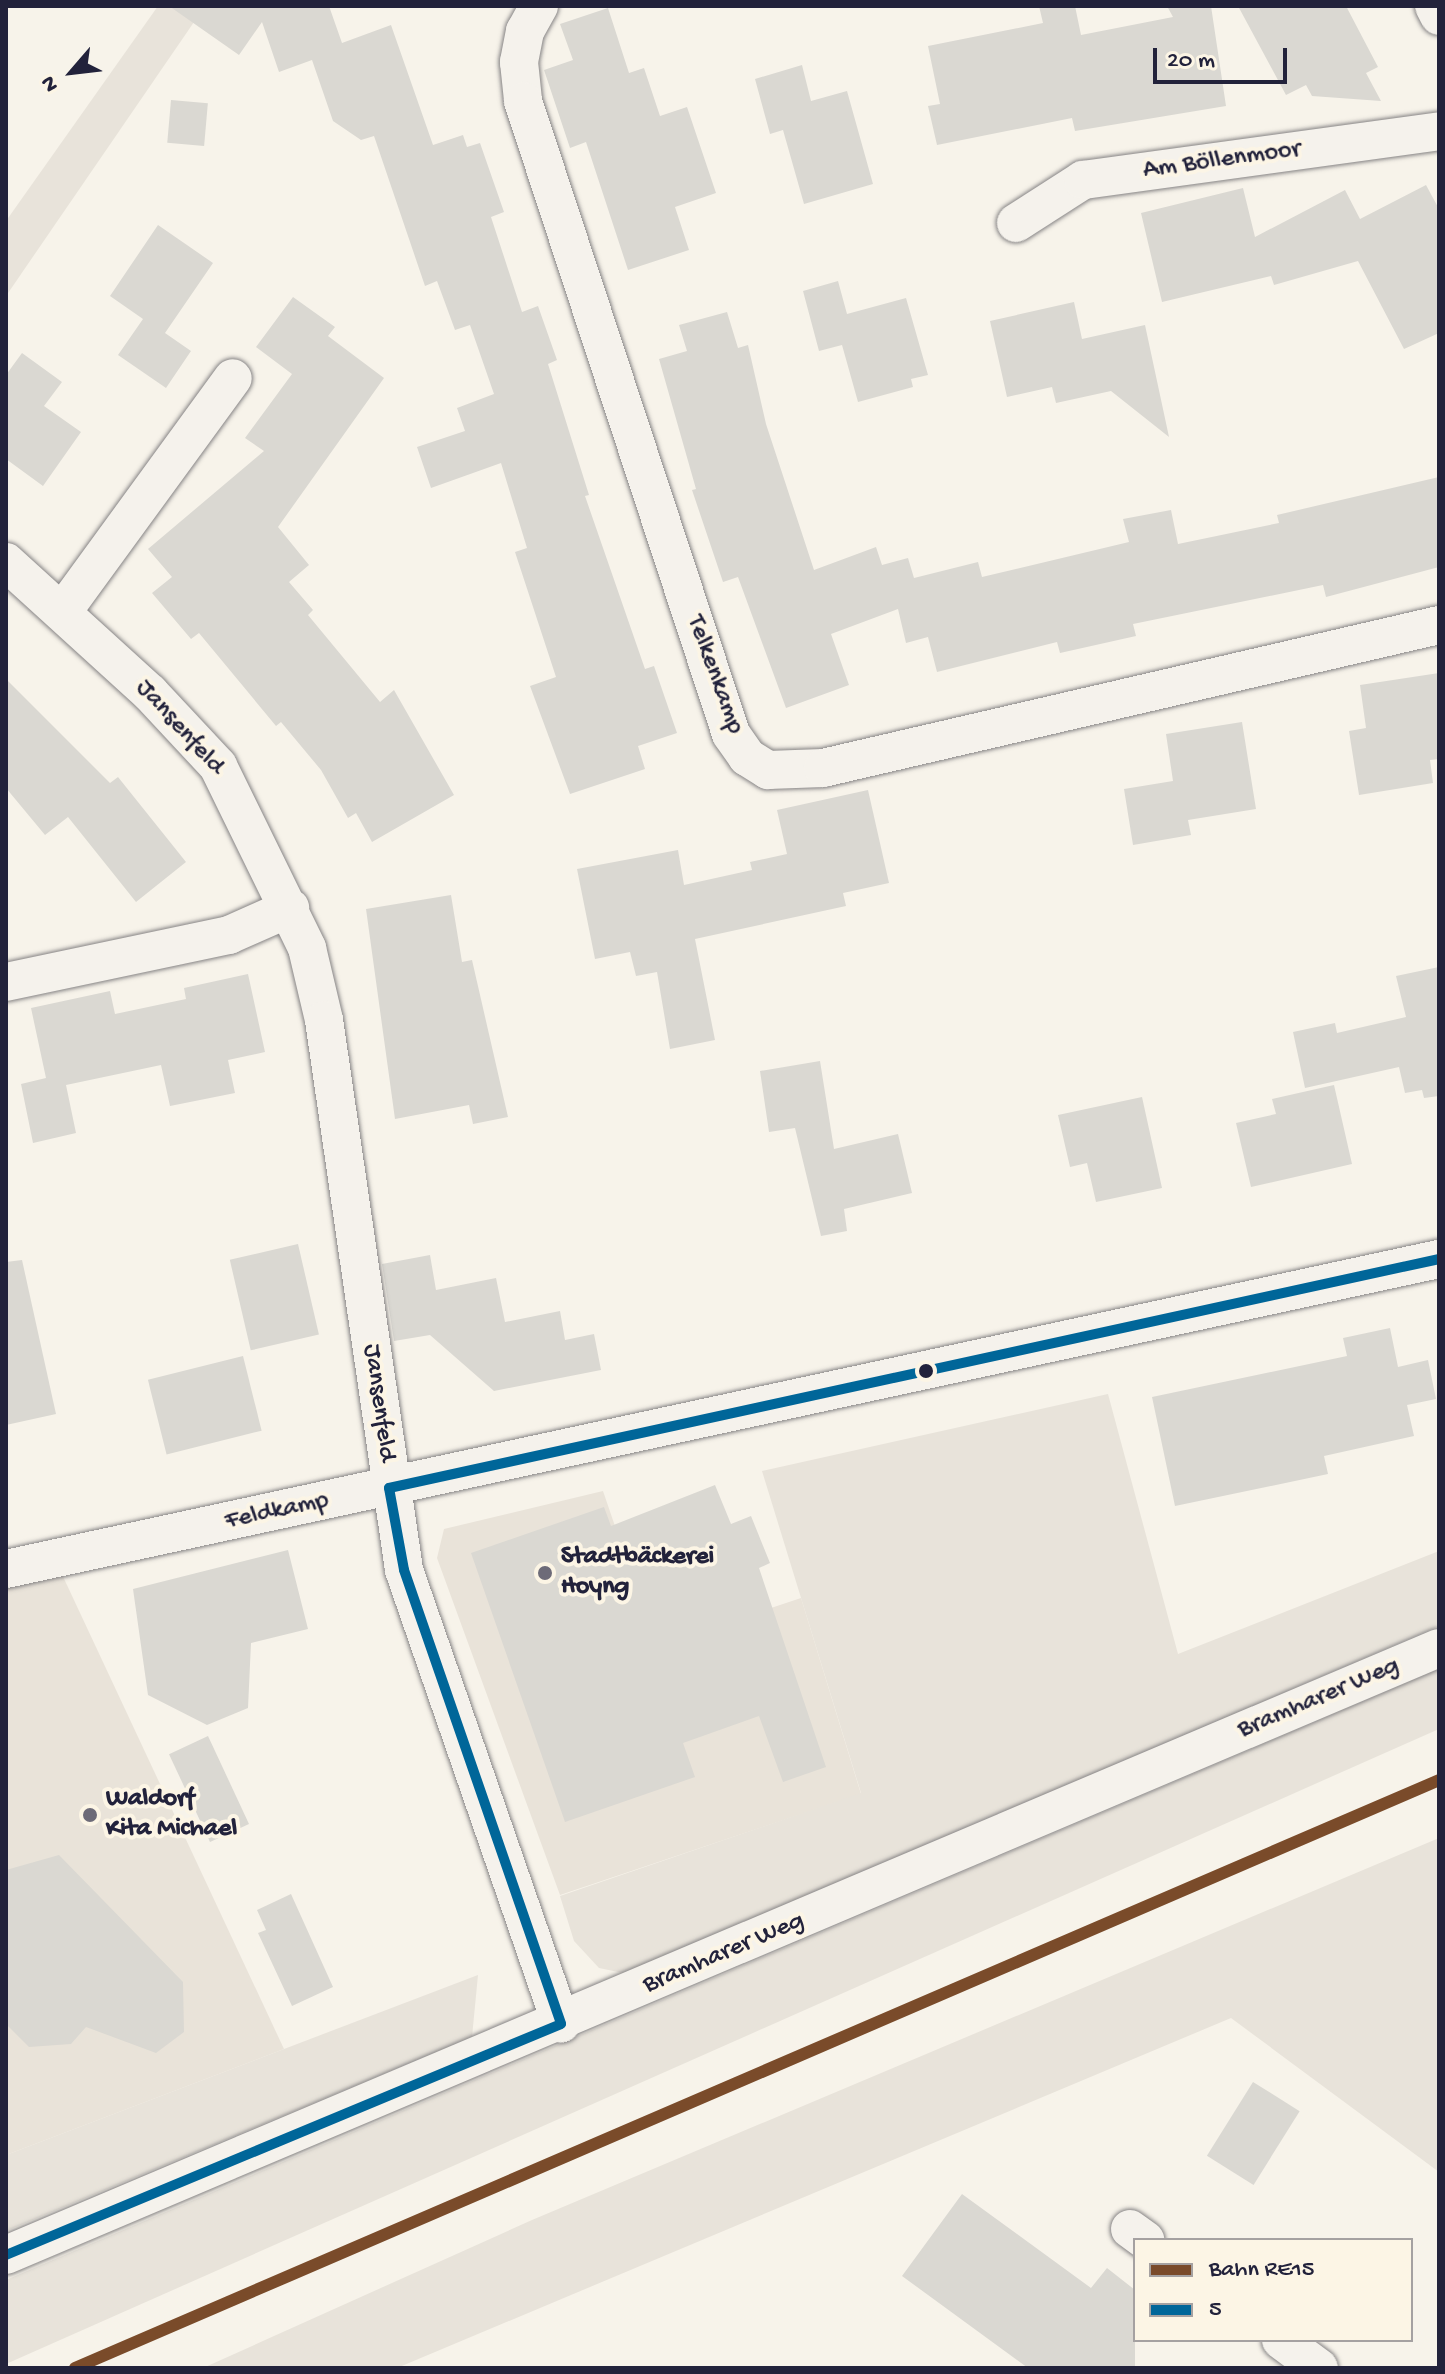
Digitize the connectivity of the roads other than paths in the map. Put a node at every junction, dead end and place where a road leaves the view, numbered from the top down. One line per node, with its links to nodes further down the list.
1 (539, 6): 9 (street, Telkenkamp)
2 (1434, 6): 3 (street)
3 (1439, 16)
4 (1439, 131): 5 (street, Am Böllenmoor)
5 (1016, 223)
6 (233, 378): 8 (street)
7 (6, 562): 8 (street, Jansenfeld)
8 (63, 611): 10 (street, Jansenfeld)
9 (1439, 625)
10 (290, 908): 11 (street); 13 (street, Jansenfeld)
11 (6, 982)
12 (1439, 1259): 13 (street, Feldkamp)
13 (389, 1488): 14 (street, Feldkamp); 16 (street, Jansenfeld)
14 (6, 1569)
15 (1439, 1648): 16 (street, Bramharer Weg)
16 (561, 2024): 17 (street, Bramharer Weg)
17 (6, 2255)
18 (1284, 2342): 19 (street)
19 (1319, 2368)

